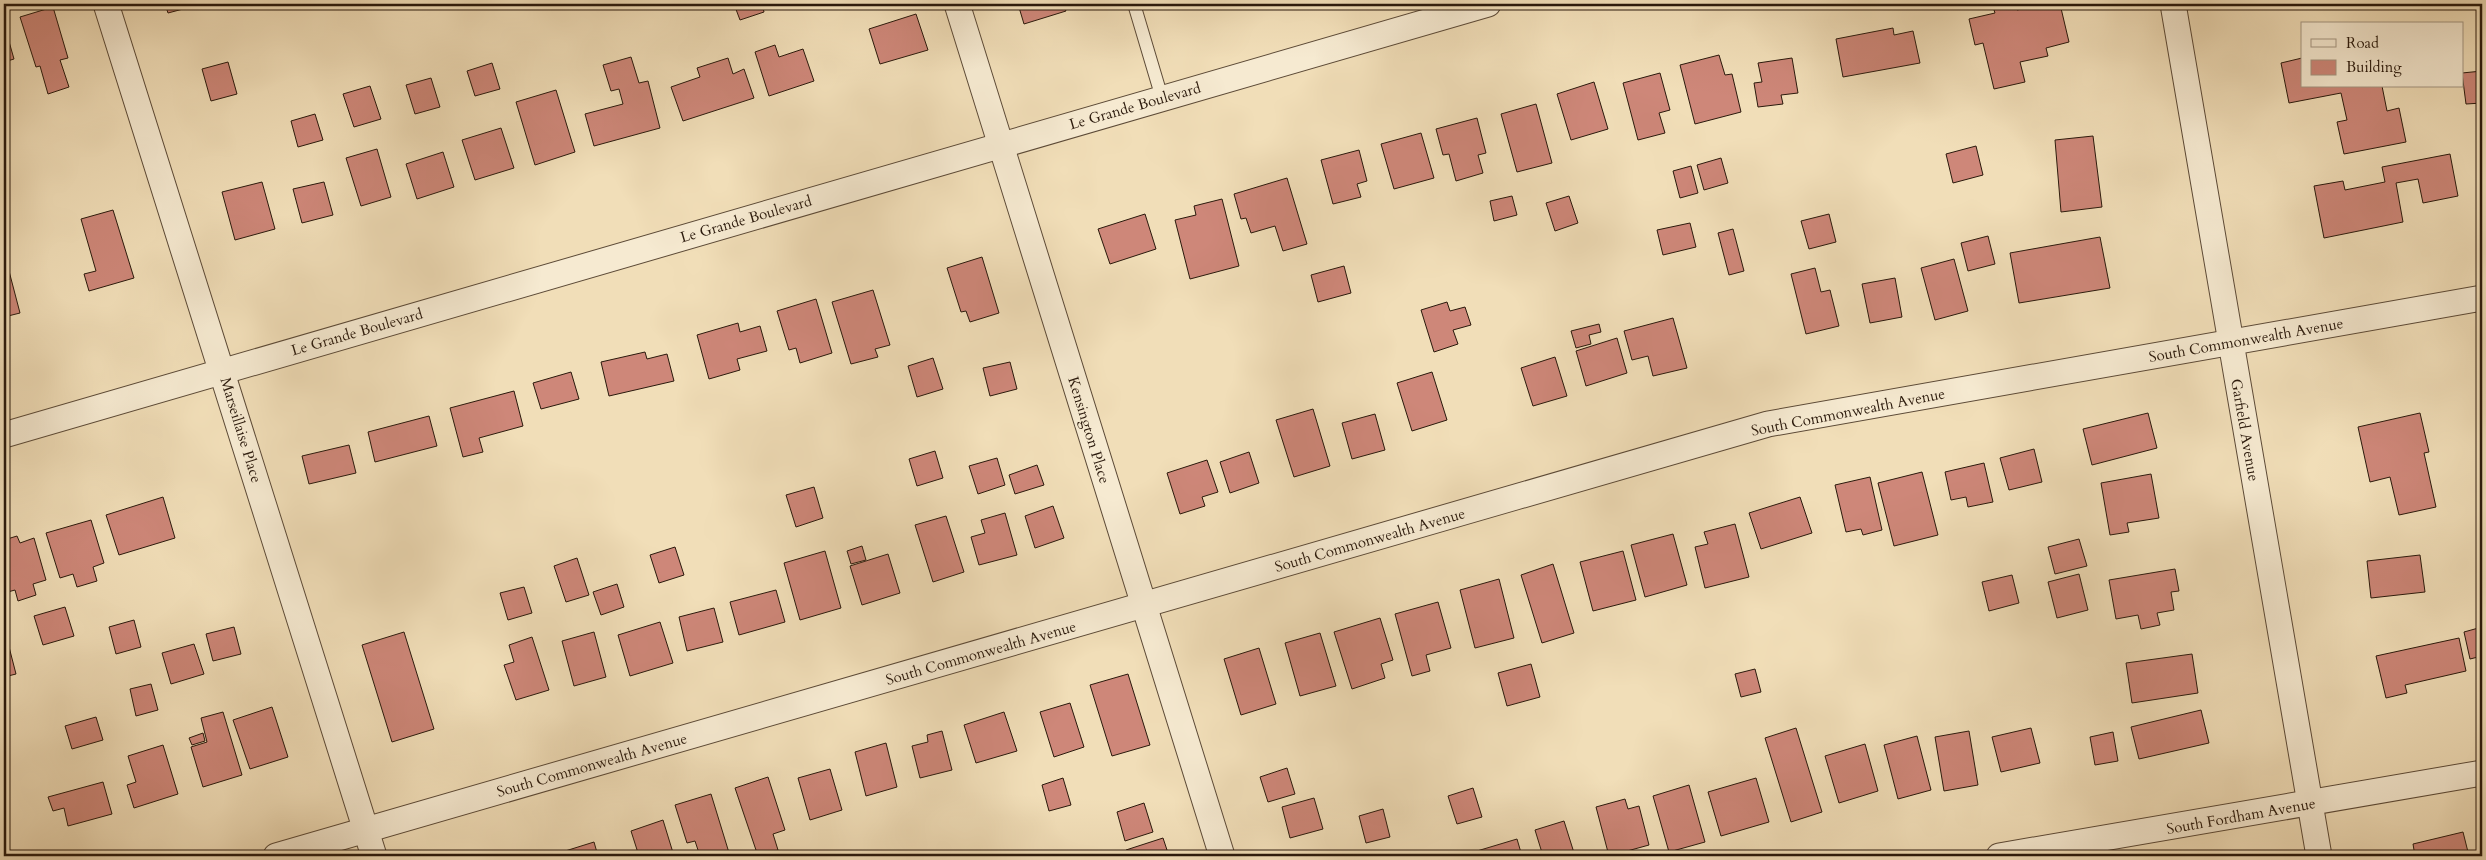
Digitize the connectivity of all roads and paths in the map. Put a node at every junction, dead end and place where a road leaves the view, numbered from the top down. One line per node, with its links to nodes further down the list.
1 (106, 4): 10 (street, Marseillaise Place)
2 (957, 4): 7 (street, Kensington Place)
3 (1134, 4): 6 (lane)
4 (1488, 4): 6 (street, Le Grande Boulevard)
5 (2172, 4): 9 (street, Garfield Avenue)
6 (1162, 98): 7 (street, Le Grande Boulevard)
7 (1000, 145): 10 (street, Le Grande Boulevard); 12 (street, Kensington Place)
8 (2482, 298): 9 (street, South Commonwealth Avenue)
9 (2229, 343): 12 (street, South Commonwealth Avenue); 14 (street, Garfield Avenue)
10 (223, 371): 11 (street, Le Grande Boulevard); 15 (street, Marseillaise Place)
11 (4, 434)
12 (1144, 606): 15 (street, South Commonwealth Avenue); 18 (street, Kensington Place)
13 (2482, 773): 14 (street, South Fordham Avenue)
14 (2310, 804): 19 (street, South Fordham Avenue); 20 (street, Garfield Avenue)
15 (366, 830): 16 (street, South Commonwealth Avenue); 17 (street, Marseillaise Place)
16 (276, 856)
17 (374, 856)
18 (1222, 856)
19 (1999, 856)
20 (2319, 856)

